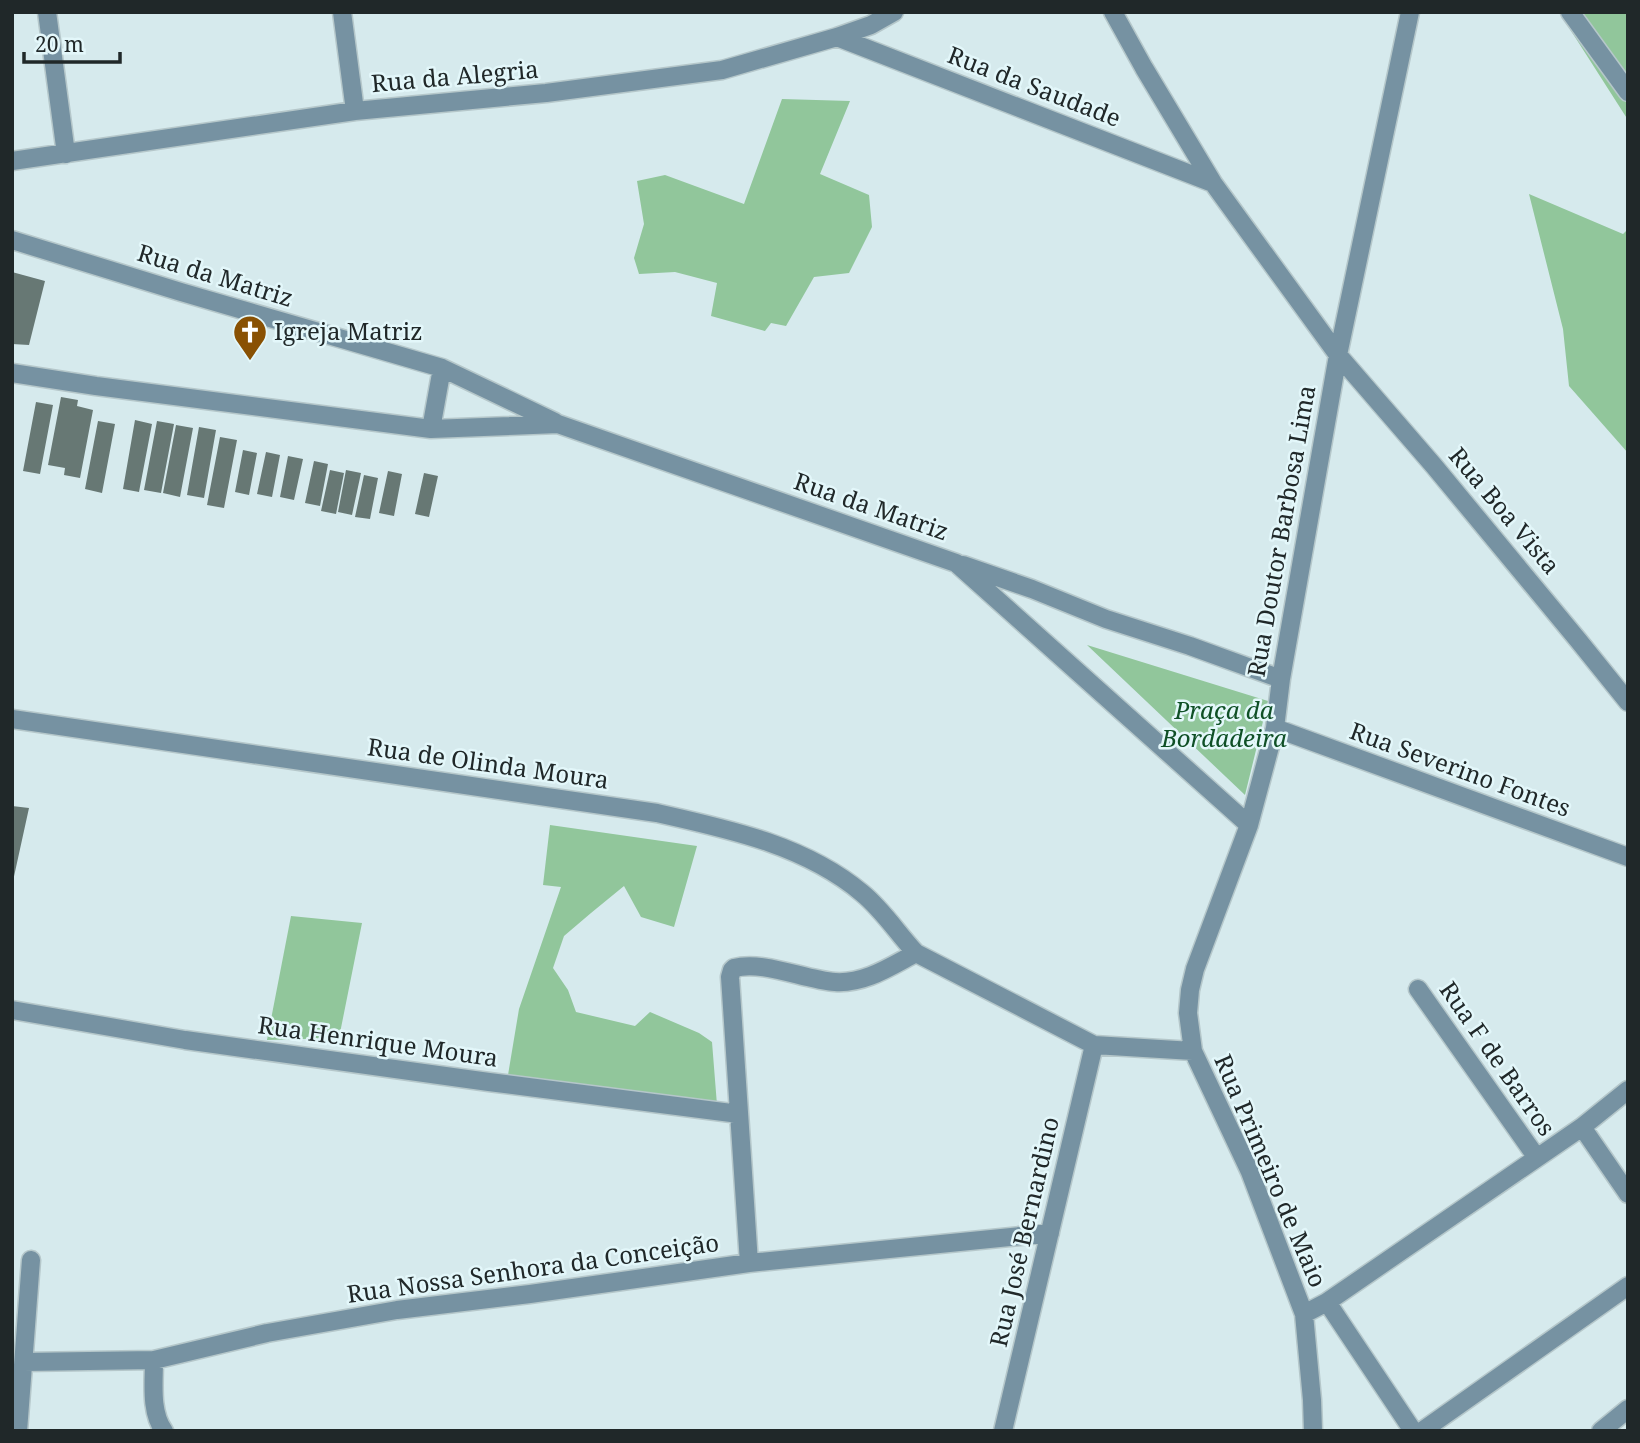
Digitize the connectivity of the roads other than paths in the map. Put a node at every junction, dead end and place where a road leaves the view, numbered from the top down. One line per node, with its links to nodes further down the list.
1 (47, 12): 10 (street)
2 (342, 12): 9 (street)
3 (894, 12): 7 (street, Rua da Alegria)
4 (1113, 12): 12 (street, Rua da Saudade)
5 (1410, 12): 14 (street, Rua Doutor Barbosa Lima)
6 (1570, 12): 8 (street)
7 (837, 37): 9 (street, Rua da Alegria); 12 (street, Rua da Saudade)
8 (1628, 92)
9 (355, 111): 10 (street, Rua da Alegria)
10 (66, 154): 11 (street, Rua da Alegria)
11 (12, 161)
12 (1213, 183): 14 (street, Rua da Saudade)
13 (12, 240): 15 (street, Rua da Matriz)
14 (1338, 355): 20 (street, Rua Doutor Barbosa Lima); 21 (street, Rua Boa Vista)
15 (442, 368): 17 (street, Rua da Matriz); 18 (street)
16 (12, 373): 18 (street, Rua da Matriz)
17 (558, 424): 18 (street, Rua da Matriz); 19 (street, Rua da Matriz)
18 (431, 429)
19 (956, 563): 20 (street); 24 (street, Rua da Matriz)
20 (1281, 679): 23 (street, Rua Doutor Barbosa Lima)
21 (1628, 702)
22 (12, 719): 26 (street, Rua de Olinda Moura)
23 (1275, 728): 24 (street, Rua Doutor Barbosa Lima); 25 (street, Rua Severino Fontes)
24 (1249, 825): 30 (street, Rua Doutor Barbosa Lima)
25 (1628, 858)
26 (916, 954): 29 (street, Rua Primeiro de Maio); 32 (street)
27 (1418, 989): 34 (street, Rua F de Barros)
28 (12, 1010): 32 (street, Rua Henrique Moura)
29 (1094, 1045): 30 (street, Rua Primeiro de Maio); 36 (street, Rua José Bernardino)
30 (1193, 1051): 42 (street, Rua Primeiro de Maio)
31 (1628, 1090): 33 (street)
32 (739, 1114): 38 (street)
33 (1582, 1127): 34 (street); 35 (street, Rua F de Barros)
34 (1537, 1158): 40 (street)
35 (1628, 1194)
36 (1050, 1233): 38 (street, Rua Nossa Senhora da Conceição); 48 (street, Rua José Bernardino)
37 (31, 1260): 41 (street)
38 (749, 1263): 43 (street, Rua Nossa Senhora da Conceição)
39 (1628, 1286): 51 (street)
40 (1327, 1302): 42 (street); 50 (street)
41 (19, 1305): 44 (street)
42 (1304, 1314): 49 (street, Rua Primeiro de Maio)
43 (154, 1360): 44 (street, Rua Nossa Senhora da Conceição); 47 (street)
44 (24, 1362): 46 (street)
45 (1628, 1409): 52 (street)
46 (18, 1431)
47 (164, 1431)
48 (1003, 1431)
49 (1313, 1431)
50 (1413, 1431)
51 (1422, 1431)
52 (1601, 1431)

